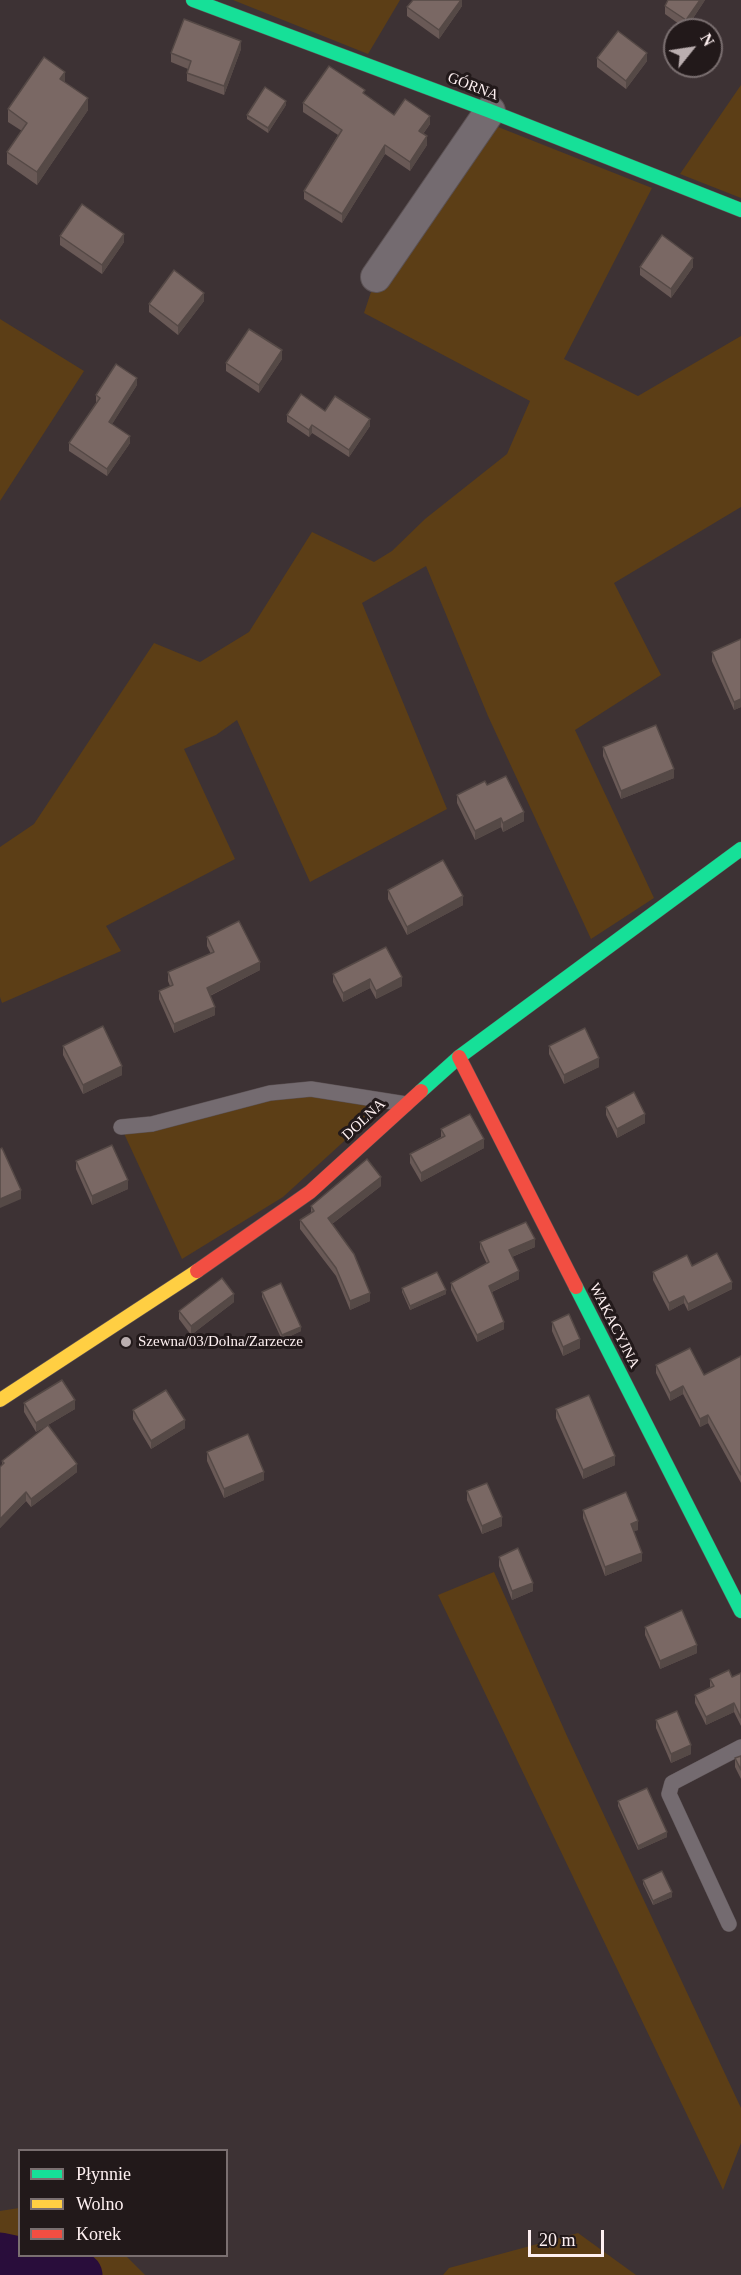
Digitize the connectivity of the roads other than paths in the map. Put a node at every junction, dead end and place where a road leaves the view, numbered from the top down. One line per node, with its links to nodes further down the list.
1 (193, 0): 2 (street, GÓRNA)
2 (490, 111): 3 (street, GÓRNA); 4 (street)
3 (741, 210)
4 (376, 277)
5 (741, 849): 6 (street, DOLNA)
6 (459, 1057): 7 (street, DOLNA); 10 (street, WAKACYJNA)
7 (406, 1104): 8 (lane); 9 (street, DOLNA)
8 (121, 1127)
9 (0, 1400)
10 (741, 1611)
11 (741, 1747): 12 (lane)
12 (729, 1924)

